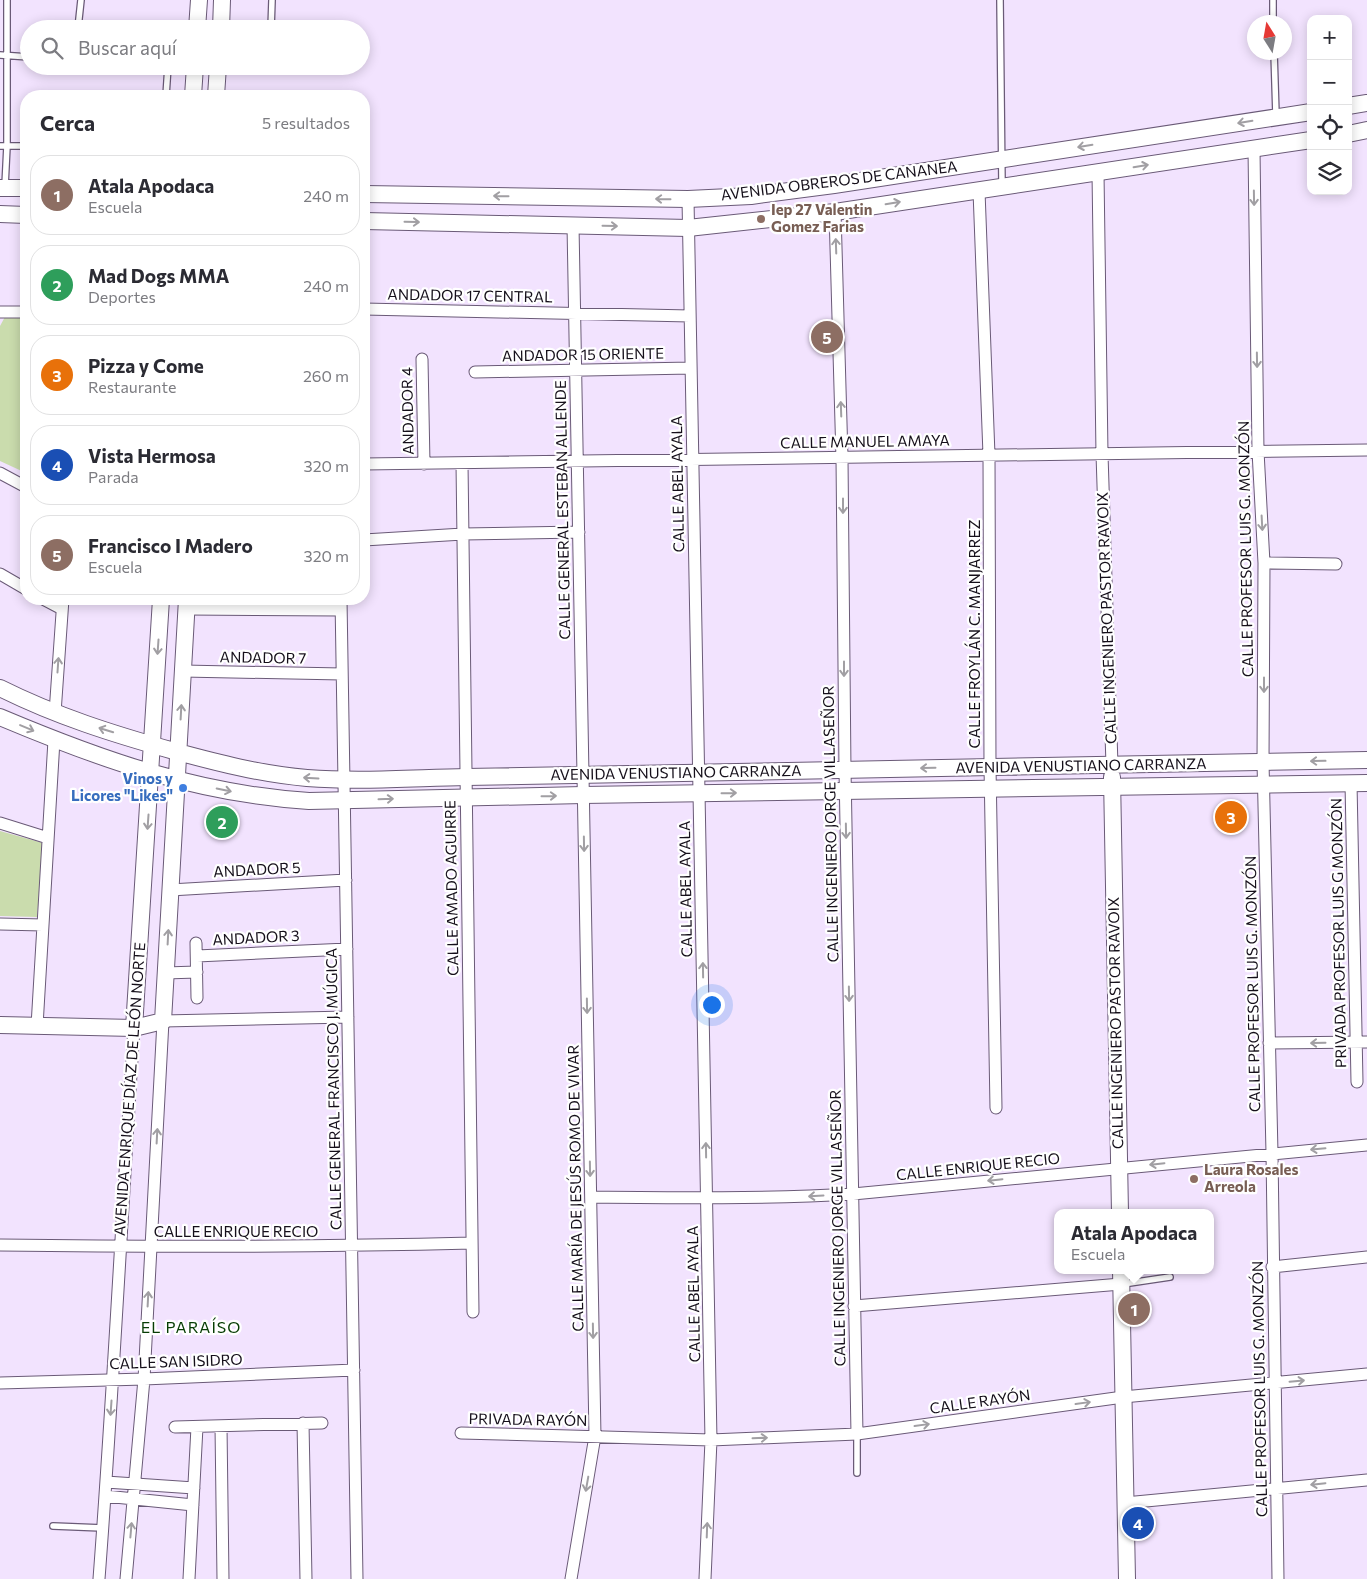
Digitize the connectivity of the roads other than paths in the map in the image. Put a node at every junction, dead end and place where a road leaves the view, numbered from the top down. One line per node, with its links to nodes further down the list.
1 (7, 0): 14 (lane)
2 (81, 0): 9 (lane)
3 (199, 0): 10 (street)
4 (222, 0): 11 (street)
5 (272, 0): 12 (lane)
6 (1000, 0): 34 (lane)
7 (1273, 0): 8 (lane)
8 (1273, 15)
9 (79, 20)
10 (198, 20)
11 (221, 20)
12 (271, 20)
13 (0, 55): 14 (lane)
14 (7, 55): 15 (lane); 31 (lane)
15 (20, 56)
16 (1274, 60): 26 (lane)
17 (167, 75): 20 (lane)
18 (194, 75): 21 (street)
19 (217, 75): 22 (street)
20 (166, 90)
21 (193, 90)
22 (216, 90)
23 (1367, 103): 24 (street)
24 (1352, 105)
25 (1307, 113): 26 (street, AVENIDA OBREROS DE CANANEA)
26 (1276, 117): 34 (street, AVENIDA OBREROS DE CANANEA, one-way to 34)
27 (1367, 130): 28 (street)
28 (1352, 133)
29 (1307, 141): 33 (street, AVENIDA OBREROS DE CANANEA)
30 (0, 146): 31 (lane)
31 (7, 146): 32 (lane); 37 (lane)
32 (20, 146)
33 (1254, 149): 35 (street, AVENIDA OBREROS DE CANANEA, one-way to 33); 58 (street, CALLE PROFESOR LUIS G. MONZÓN, one-way to 58)
34 (1002, 159): 36 (lane); 41 (street, AVENIDA OBREROS DE CANANEA)
35 (1098, 172): 36 (street, AVENIDA OBREROS DE CANANEA); 59 (street, CALLE INGENIERO PASTOR RAVOIX)
36 (1002, 187): 39 (street, AVENIDA OBREROS DE CANANEA)
37 (3, 188): 38 (street)
38 (20, 188)
39 (979, 190): 42 (street, AVENIDA OBREROS DE CANANEA, one-way to 39); 60 (street, CALLE FROYLÁN C. MANJARREZ)
40 (370, 194): 41 (street, AVENIDA OBREROS DE CANANEA, one-way to 40)
41 (688, 199): 47 (street, CALLE ABEL AYALA)
42 (835, 212): 47 (street, AVENIDA OBREROS DE CANANEA); 61 (street, CALLE INGENIERO JORGE VILLASEÑOR, one-way to 42)
43 (0, 214): 44 (street)
44 (20, 215)
45 (370, 221): 46 (street, AVENIDA OBREROS DE CANANEA, one-way to 46)
46 (573, 225): 47 (street, AVENIDA OBREROS DE CANANEA, one-way to 47); 51 (street, CALLE GENERAL ESTEBAN ALLENDE)
47 (688, 228): 52 (street, CALLE ABEL AYALA)
48 (370, 309): 51 (street, ANDADOR 17 CENTRAL)
49 (20, 312): 50 (street)
50 (1, 313)
51 (575, 314): 52 (street, ANDADOR 17 CENTRAL); 55 (street, CALLE GENERAL ESTEBAN ALLENDE)
52 (690, 316): 54 (street, CALLE ABEL AYALA)
53 (422, 359): 66 (street, ANDADOR 4)
54 (691, 368): 55 (street, ANDADOR 15 ORIENTE); 62 (street, CALLE ABEL AYALA)
55 (576, 370): 56 (street, ANDADOR 15 ORIENTE); 63 (street, CALLE GENERAL ESTEBAN ALLENDE)
56 (475, 372)
57 (1367, 450): 58 (street, CALLE MANUEL AMAYA)
58 (1258, 451): 59 (street, CALLE MANUEL AMAYA); 72 (street, CALLE PROFESOR LUIS G. MONZÓN, one-way to 72)
59 (1102, 454): 60 (street, CALLE MANUEL AMAYA); 90 (street, CALLE INGENIERO PASTOR RAVOIX)
60 (989, 455): 61 (street, CALLE MANUEL AMAYA); 91 (street, CALLE FROYLÁN C. MANJARREZ)
61 (842, 458): 62 (street, CALLE MANUEL AMAYA); 92 (street, CALLE INGENIERO JORGE VILLASEÑOR, one-way to 92)
62 (693, 460): 63 (street, CALLE MANUEL AMAYA); 94 (street, CALLE ABEL AYALA)
63 (577, 461): 64 (street, CALLE MANUEL AMAYA); 69 (street, CALLE GENERAL ESTEBAN ALLENDE)
64 (462, 463): 66 (street, CALLE MANUEL AMAYA); 70 (street, CALLE AMADO AGUIRRE)
65 (370, 464): 66 (street, CALLE MANUEL AMAYA)
66 (424, 464)
67 (0, 473): 68 (street)
68 (20, 484)
69 (579, 532): 70 (street); 95 (street, CALLE GENERAL ESTEBAN ALLENDE)
70 (463, 534): 71 (street); 96 (street, CALLE AMADO AGUIRRE)
71 (370, 540)
72 (1264, 563): 73 (street); 89 (street, CALLE PROFESOR LUIS G. MONZÓN, one-way to 89)
73 (1336, 564)
74 (0, 574): 75 (street)
75 (20, 586)
76 (62, 605): 83 (street, one-way to 76)
77 (162, 605): 86 (street, AVENIDA ENRIQUE DÍAZ DE LEÓN NORTE, one-way to 86)
78 (187, 605): 80 (street, AVENIDA ENRIQUE DÍAZ DE LEÓN NORTE)
79 (341, 605): 81 (street, CALLE GENERAL FRANCISCO J. MÚGICA)
80 (183, 671): 81 (street, ANDADOR 7); 87 (street, AVENIDA ENRIQUE DÍAZ DE LEÓN NORTE, one-way to 80)
81 (342, 674): 97 (street, CALLE GENERAL FRANCISCO J. MÚGICA)
82 (0, 688): 83 (street, AVENIDA VENUSTIANO CARRANZA)
83 (55, 713): 86 (street, AVENIDA VENUSTIANO CARRANZA, one-way to 83)
84 (0, 717): 85 (street, AVENIDA VENUSTIANO CARRANZA, one-way to 85)
85 (54, 740): 93 (street, AVENIDA VENUSTIANO CARRANZA); 109 (street)
86 (152, 745): 87 (street, AVENIDA VENUSTIANO CARRANZA); 93 (street, AVENIDA ENRIQUE DÍAZ DE LEÓN NORTE)
87 (178, 752): 97 (street, AVENIDA VENUSTIANO CARRANZA, one-way to 87); 98 (street, AVENIDA ENRIQUE DÍAZ DE LEÓN NORTE)
88 (1367, 760): 89 (street, AVENIDA VENUSTIANO CARRANZA, one-way to 89)
89 (1264, 762): 90 (street, AVENIDA VENUSTIANO CARRANZA); 100 (street, CALLE PROFESOR LUIS G. MONZÓN)
90 (1112, 765): 91 (street, AVENIDA VENUSTIANO CARRANZA); 101 (street, CALLE INGENIERO PASTOR RAVOIX)
91 (990, 767): 92 (street, AVENIDA VENUSTIANO CARRANZA, one-way to 92); 102 (street, CALLE FROYLÁN C. MANJARREZ)
92 (845, 770): 94 (street, AVENIDA VENUSTIANO CARRANZA); 103 (street, CALLE INGENIERO JORGE VILLASEÑOR)
93 (151, 773): 98 (street, AVENIDA VENUSTIANO CARRANZA); 124 (street, AVENIDA ENRIQUE DÍAZ DE LEÓN NORTE, one-way to 124)
94 (699, 773): 95 (street, AVENIDA VENUSTIANO CARRANZA); 104 (street, CALLE ABEL AYALA)
95 (583, 775): 96 (street, AVENIDA VENUSTIANO CARRANZA); 105 (street, CALLE GENERAL ESTEBAN ALLENDE)
96 (466, 777): 97 (street, AVENIDA VENUSTIANO CARRANZA); 106 (street, CALLE AMADO AGUIRRE)
97 (344, 779): 107 (street, CALLE GENERAL FRANCISCO J. MÚGICA)
98 (177, 780): 107 (street, AVENIDA VENUSTIANO CARRANZA, one-way to 107); 111 (street, AVENIDA ENRIQUE DÍAZ DE LEÓN NORTE)
99 (1359, 783): 100 (street, AVENIDA VENUSTIANO CARRANZA); 125 (street, PRIVADA PROFESOR LUIS G MONZÓN)
100 (1264, 784): 101 (street, AVENIDA VENUSTIANO CARRANZA); 126 (street, CALLE PROFESOR LUIS G. MONZÓN)
101 (1113, 787): 102 (street, AVENIDA VENUSTIANO CARRANZA); 131 (street, CALLE INGENIERO PASTOR RAVOIX)
102 (990, 789): 103 (street, AVENIDA VENUSTIANO CARRANZA); 128 (street, CALLE FROYLÁN C. MANJARREZ)
103 (845, 791): 104 (street, AVENIDA VENUSTIANO CARRANZA, one-way to 103); 132 (street, CALLE INGENIERO JORGE VILLASEÑOR, one-way to 132)
104 (699, 793): 105 (street, AVENIDA VENUSTIANO CARRANZA); 134 (street, CALLE ABEL AYALA, one-way to 104)
105 (583, 795): 106 (street, AVENIDA VENUSTIANO CARRANZA, one-way to 105); 133 (street, CALLE MARÍA DE JESÚS ROMO DE VIVAR, one-way to 133)
106 (466, 797): 107 (street, AVENIDA VENUSTIANO CARRANZA, one-way to 106); 136 (street, CALLE AMADO AGUIRRE)
107 (345, 800): 110 (street, CALLE GENERAL FRANCISCO J. MÚGICA)
108 (0, 823): 109 (street)
109 (48, 838): 113 (street)
110 (346, 880): 111 (street, ANDADOR 5); 115 (street, CALLE GENERAL FRANCISCO J. MÚGICA)
111 (170, 890): 117 (street, AVENIDA ENRIQUE DÍAZ DE LEÓN NORTE, one-way to 111)
112 (0, 924): 113 (street)
113 (43, 925): 123 (street)
114 (196, 943): 116 (street, ANDADOR 3)
115 (347, 948): 116 (street, ANDADOR 3); 120 (street, CALLE GENERAL FRANCISCO J. MÚGICA)
116 (197, 956): 118 (street, ANDADOR 3)
117 (166, 972): 118 (street); 121 (street, AVENIDA ENRIQUE DÍAZ DE LEÓN NORTE)
118 (197, 972): 119 (street, ANDADOR 3)
119 (197, 998)
120 (348, 1017): 121 (street); 138 (street, CALLE GENERAL FRANCISCO J. MÚGICA)
121 (163, 1021): 124 (street); 140 (street, AVENIDA ENRIQUE DÍAZ DE LEÓN NORTE, one-way to 121)
122 (0, 1025): 123 (street)
123 (37, 1026): 124 (street)
124 (134, 1028): 139 (street, AVENIDA ENRIQUE DÍAZ DE LEÓN NORTE)
125 (1362, 1042): 126 (street, one-way to 126); 127 (street, PRIVADA PROFESOR LUIS G MONZÓN)
126 (1268, 1043): 130 (street, CALLE PROFESOR LUIS G. MONZÓN)
127 (1357, 1082)
128 (996, 1108)
129 (1367, 1145): 130 (street, CALLE ENRIQUE RECIO, one-way to 130)
130 (1272, 1153): 131 (street, CALLE ENRIQUE RECIO, one-way to 131); 142 (street, CALLE PROFESOR LUIS G. MONZÓN)
131 (1119, 1168): 132 (street, CALLE ENRIQUE RECIO, one-way to 132); 135 (street, CALLE INGENIERO PASTOR RAVOIX)
132 (853, 1194): 134 (street, CALLE ENRIQUE RECIO, one-way to 134); 145 (street, CALLE INGENIERO JORGE VILLASEÑOR)
133 (591, 1197): 134 (street, CALLE ENRIQUE RECIO); 161 (street, CALLE MARÍA DE JESÚS ROMO DE VIVAR, one-way to 161)
134 (707, 1199): 162 (street, CALLE ABEL AYALA)
135 (1120, 1209)
136 (472, 1244): 138 (street, CALLE ENRIQUE RECIO); 146 (street, CALLE AMADO AGUIRRE)
137 (0, 1245): 139 (street, CALLE ENRIQUE RECIO)
138 (352, 1246): 140 (street, CALLE ENRIQUE RECIO); 147 (street, CALLE GENERAL FRANCISCO J. MÚGICA)
139 (120, 1247): 140 (street, CALLE ENRIQUE RECIO); 150 (street, AVENIDA ENRIQUE DÍAZ DE LEÓN NORTE)
140 (151, 1247): 149 (street, AVENIDA ENRIQUE DÍAZ DE LEÓN NORTE, one-way to 140)
141 (1367, 1258): 142 (street)
142 (1272, 1267): 152 (street, CALLE PROFESOR LUIS G. MONZÓN)
143 (1121, 1277): 144 (lane); 145 (street); 153 (street)
144 (1170, 1278)
145 (854, 1306): 160 (street, CALLE INGENIERO JORGE VILLASEÑOR)
146 (473, 1312)
147 (354, 1370): 149 (street, CALLE SAN ISIDRO); 180 (street, CALLE GENERAL FRANCISCO J. MÚGICA)
148 (1367, 1374): 152 (street, CALLE RAYÓN, one-way to 148)
149 (144, 1379): 150 (street, CALLE SAN ISIDRO); 166 (street, AVENIDA ENRIQUE DÍAZ DE LEÓN NORTE)
150 (113, 1380): 151 (street, CALLE SAN ISIDRO); 165 (street, AVENIDA ENRIQUE DÍAZ DE LEÓN NORTE, one-way to 165)
151 (0, 1383)
152 (1274, 1383): 153 (street, CALLE RAYÓN); 168 (street, CALLE PROFESOR LUIS G. MONZÓN)
153 (1123, 1398): 160 (street, CALLE RAYÓN, one-way to 153); 171 (street)
154 (322, 1423): 155 (street)
155 (303, 1424): 156 (street); 179 (street)
156 (221, 1426): 158 (street); 178 (street)
157 (175, 1427): 158 (street)
158 (196, 1427): 167 (street)
159 (461, 1433): 161 (street, PRIVADA RAYÓN)
160 (857, 1434): 162 (street, CALLE RAYÓN, one-way to 160); 163 (lane)
161 (595, 1436): 162 (street, CALLE RAYÓN); 181 (street, CALLE MARÍA DE JESÚS ROMO DE VIVAR, one-way to 181)
162 (711, 1440): 182 (street, CALLE ABEL AYALA, one-way to 162)
163 (857, 1473)
164 (1367, 1480): 168 (street, one-way to 168)
165 (106, 1482): 166 (street); 169 (street, AVENIDA ENRIQUE DÍAZ DE LEÓN NORTE)
166 (134, 1484): 167 (street); 170 (street, AVENIDA ENRIQUE DÍAZ DE LEÓN NORTE)
167 (194, 1488): 172 (street)
168 (1276, 1488): 171 (street); 184 (street, CALLE PROFESOR LUIS G. MONZÓN)
169 (105, 1496): 170 (street); 174 (street, AVENIDA ENRIQUE DÍAZ DE LEÓN NORTE)
170 (133, 1499): 172 (street); 176 (street, AVENIDA ENRIQUE DÍAZ DE LEÓN NORTE, one-way to 170)
171 (1125, 1504): 183 (street)
172 (193, 1506): 177 (street)
173 (53, 1526): 174 (lane)
174 (103, 1528): 175 (street, AVENIDA ENRIQUE DÍAZ DE LEÓN NORTE)
175 (99, 1579)
176 (126, 1579)
177 (189, 1579)
178 (223, 1579)
179 (306, 1579)
180 (357, 1579)
181 (571, 1579)
182 (706, 1579)
183 (1127, 1579)
184 (1278, 1579)

